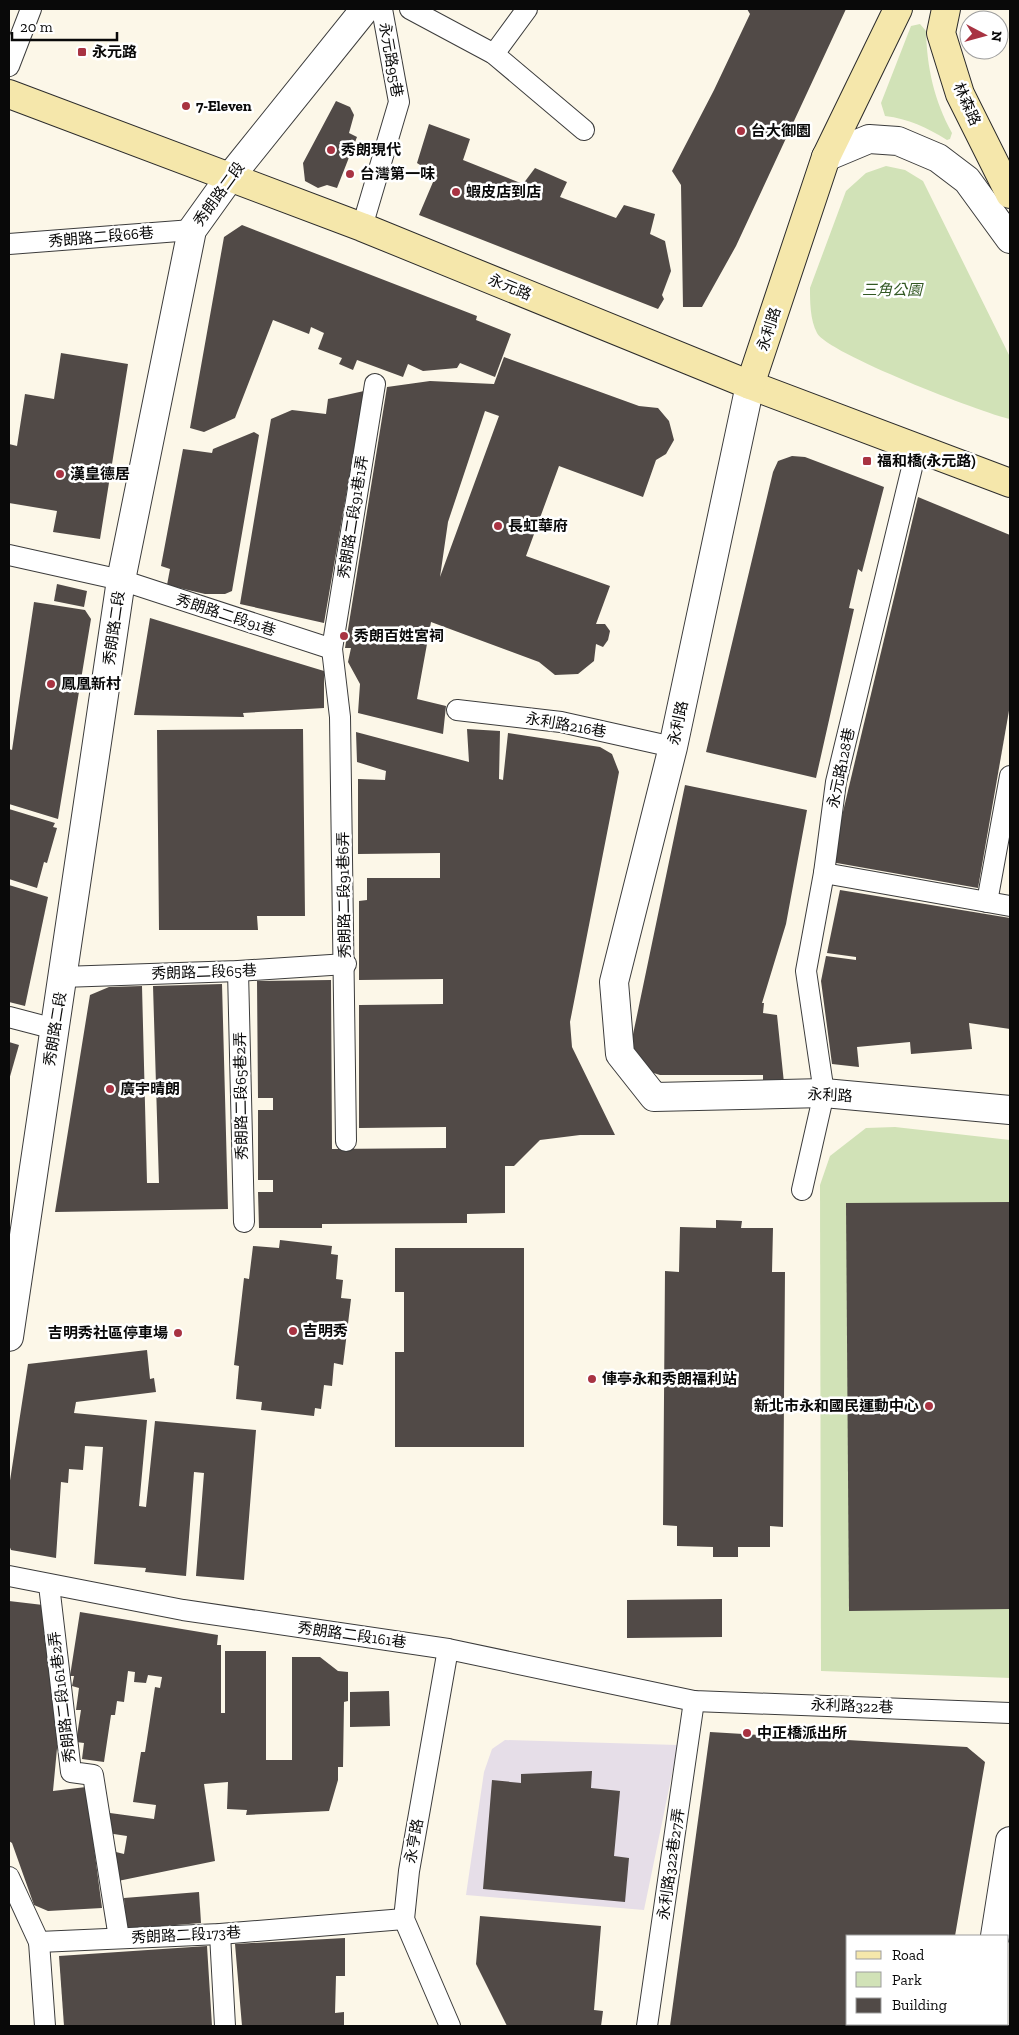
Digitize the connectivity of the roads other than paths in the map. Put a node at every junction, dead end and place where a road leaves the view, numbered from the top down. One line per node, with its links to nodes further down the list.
1 (31, 9): 9 (lane)
2 (365, 9): 13 (street, 秀朗路二段)
3 (382, 9): 15 (lane, 永元路95巷)
4 (410, 9): 8 (lane)
5 (527, 9): 8 (lane)
6 (898, 9): 12 (street, 永利路)
7 (946, 9): 14 (street, 林森路)
8 (494, 54): 11 (lane)
9 (9, 66)
10 (9, 94): 13 (street, 永元路)
11 (584, 130)
12 (826, 157): 17 (street); 20 (street, 永利路)
13 (230, 177): 15 (street, 永元路); 16 (street, 秀朗路二段)
14 (1010, 194)
15 (362, 227): 20 (street, 永元路)
16 (192, 230): 18 (lane, 秀朗路二段66巷); 24 (street, 秀朗路二段)
17 (1010, 239)
18 (9, 244)
19 (375, 384): 25 (lane, 秀朗路二段91巷1弄)
20 (750, 385): 21 (street, 永元路); 27 (street, 永利路)
21 (917, 447): 22 (street, 永元路); 29 (lane, 永元路128巷)
22 (1010, 483)
23 (9, 555): 24 (lane, 秀朗路二段91巷)
24 (121, 580): 25 (lane, 秀朗路二段91巷); 34 (street, 秀朗路二段)
25 (332, 650): 32 (lane, 秀朗路二段91巷6弄)
26 (457, 710): 27 (lane, 永利路216巷)
27 (673, 747): 37 (street, 永利路)
28 (1010, 776): 30 (lane)
29 (824, 873): 30 (lane); 37 (lane, 永元路128巷)
30 (987, 902): 31 (lane)
31 (1010, 906)
32 (346, 964): 33 (lane, 秀朗路二段65巷); 39 (lane, 秀朗路二段91巷6弄)
33 (238, 971): 34 (lane, 秀朗路二段65巷); 41 (lane, 秀朗路二段65巷2弄)
34 (62, 977): 36 (street, 秀朗路二段)
35 (9, 1018): 36 (lane)
36 (54, 1029): 42 (street, 秀朗路二段)
37 (824, 1093): 38 (street, 永利路); 40 (lane)
38 (1010, 1110)
39 (346, 1141)
40 (802, 1190)
41 (244, 1222)
42 (9, 1337)
43 (9, 1576): 44 (lane, 秀朗路二段161巷)
44 (49, 1585): 45 (lane, 秀朗路二段161巷); 54 (lane, 秀朗路二段161巷2弄)
45 (448, 1649): 46 (lane, 秀朗路二段161巷); 51 (lane, 永亨路)
46 (694, 1701): 47 (lane, 永利路322巷); 59 (lane, 永利路322巷27弄)
47 (1010, 1713)
48 (1010, 1841): 50 (street)
49 (9, 1877): 55 (lane)
50 (1007, 1877): 53 (street)
51 (404, 1919): 52 (lane, 秀朗路二段173巷); 58 (lane, 永亨路)
52 (220, 1934): 54 (lane, 秀朗路二段173巷); 57 (lane)
53 (994, 1935)
54 (119, 1938): 55 (lane, 秀朗路二段173巷)
55 (39, 1942): 56 (lane)
56 (45, 2026)
57 (225, 2026)
58 (450, 2026)
59 (647, 2026)

